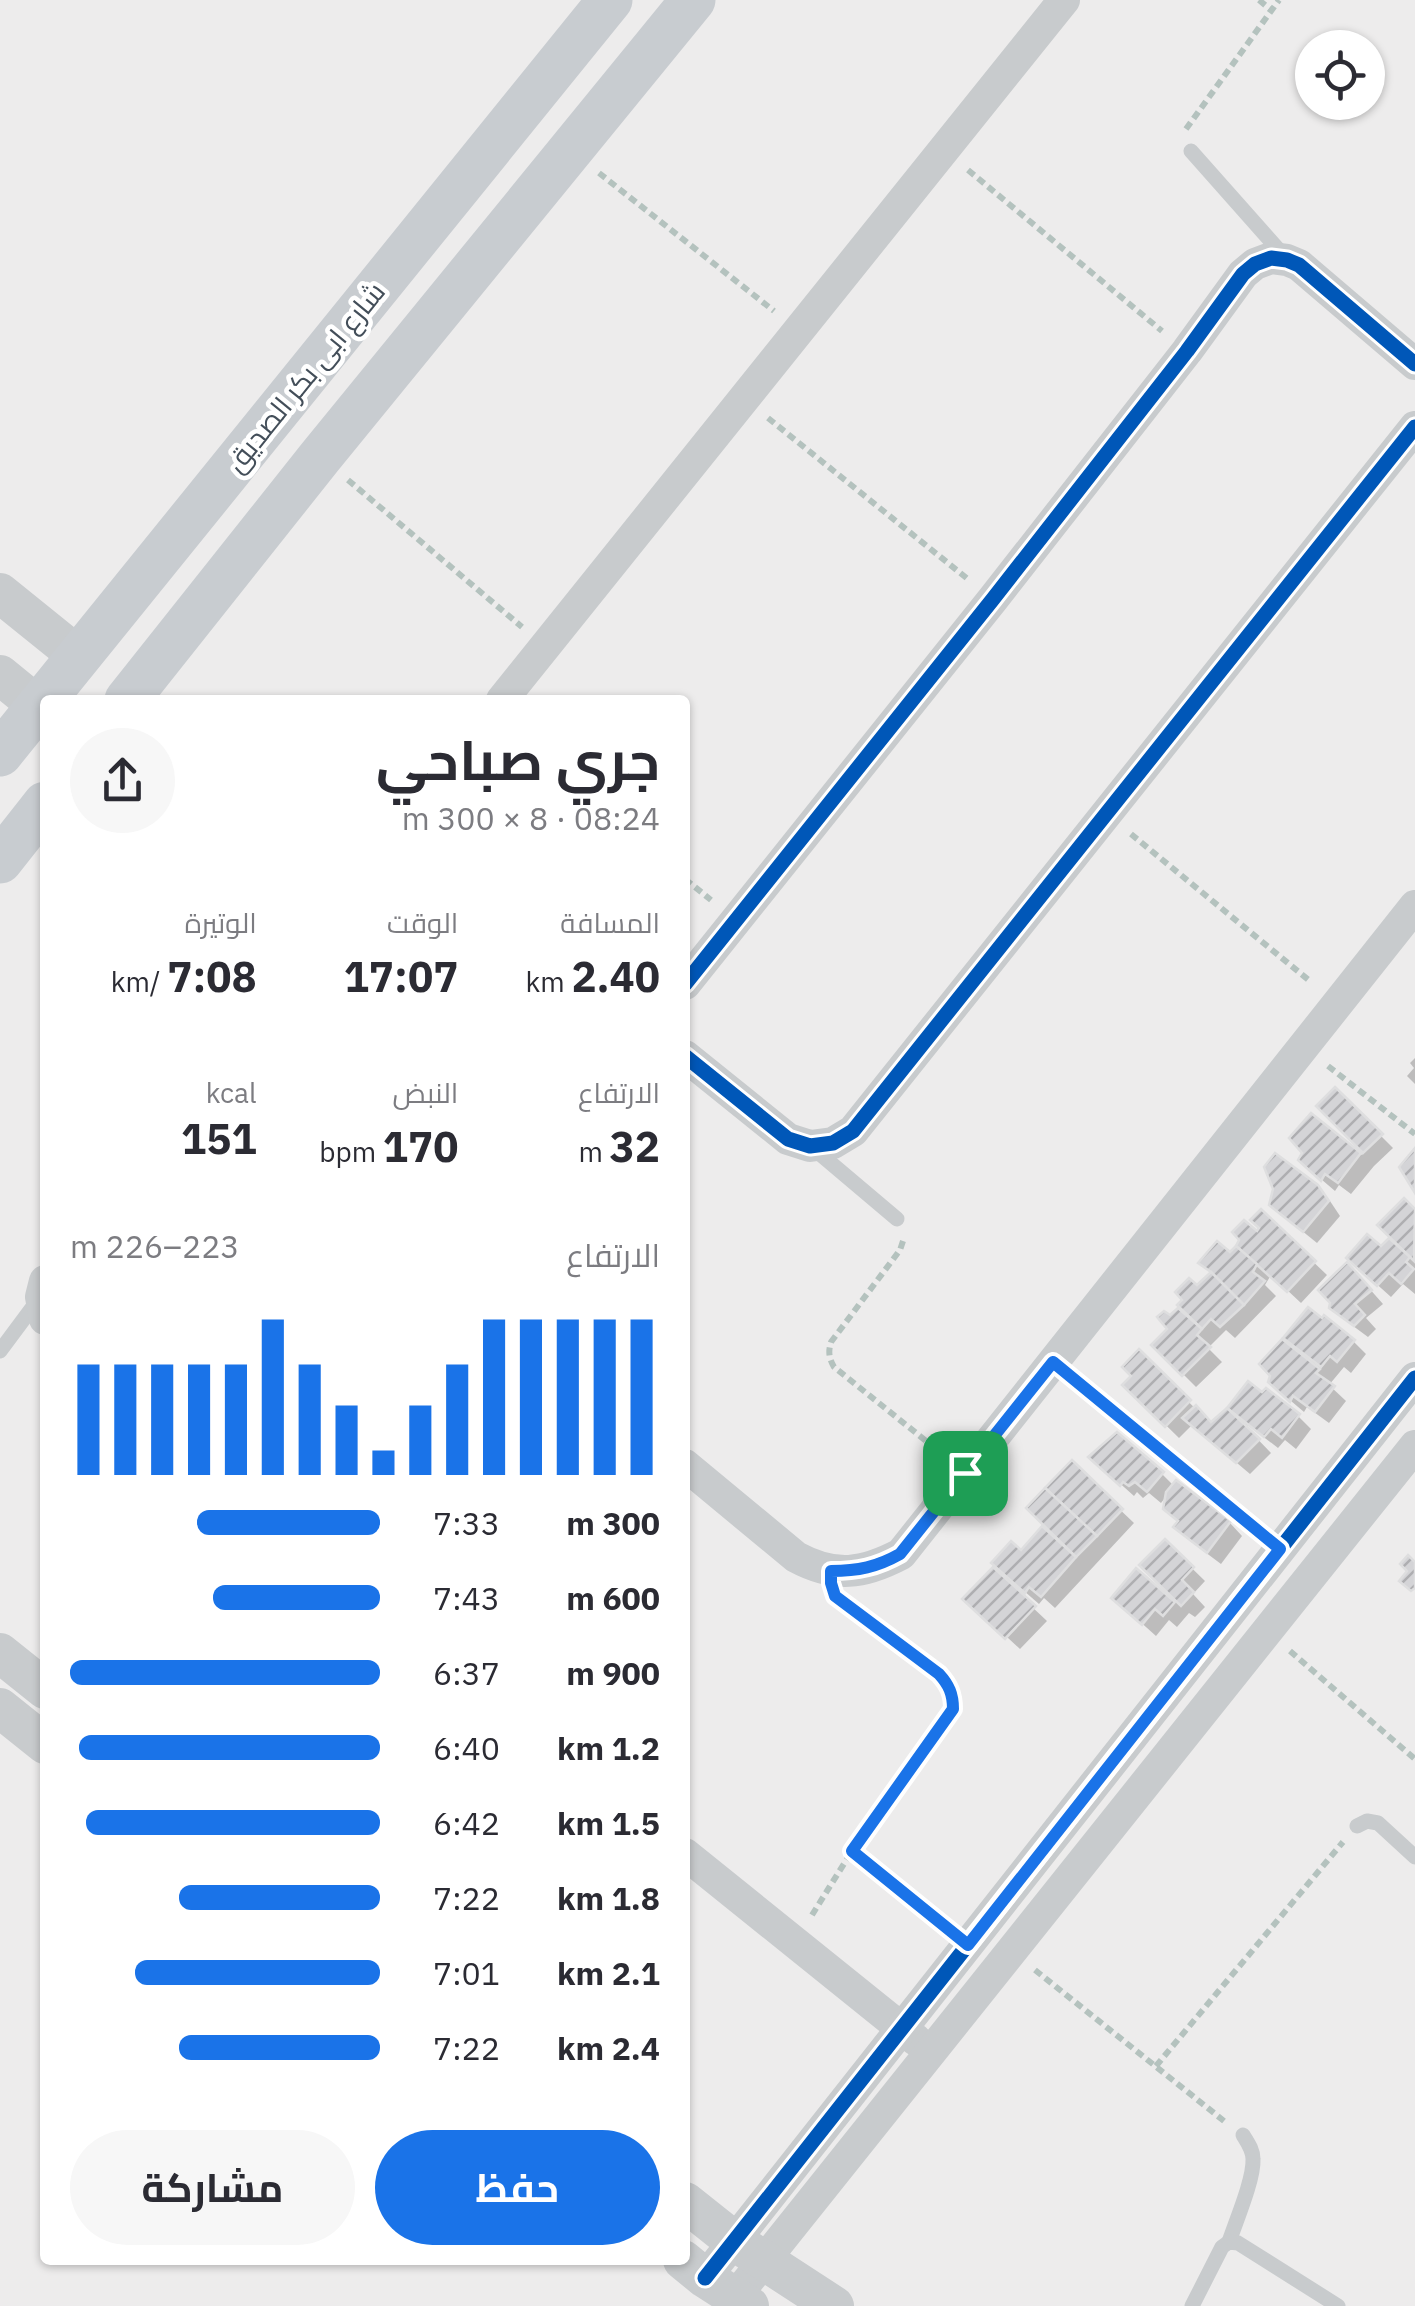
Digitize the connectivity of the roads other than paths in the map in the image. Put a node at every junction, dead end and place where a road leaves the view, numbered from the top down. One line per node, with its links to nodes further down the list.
1 (610, 0): 4 (main road, شارع ابى بكر الصديق)
2 (693, 0): 5 (main road)
3 (1064, 0): 15 (street)
4 (549, 76): 5 (main road); 11 (main road, شارع ابى بكر الصديق)
5 (585, 133): 14 (main road)
6 (1190, 150): 7 (lane)
7 (1288, 260): 8 (street); 22 (street)
8 (1415, 364)
9 (1415, 427): 24 (street)
10 (0, 593): 11 (street)
11 (78, 656): 13 (main road, شارع ابى بكر الصديق)
12 (0, 675): 17 (street)
13 (47, 695)
14 (131, 695)
15 (506, 695)
16 (40, 704): 17 (main road, شارع ابى بكر الصديق)
17 (38, 706): 18 (main road, شارع ابى بكر الصديق)
18 (0, 754)
19 (40, 810): 20 (main road)
20 (0, 861)
21 (1415, 906): 31 (street)
22 (690, 978)
23 (690, 1060): 24 (street)
24 (810, 1146): 25 (lane)
25 (897, 1219)
26 (40, 1304): 27 (lane)
27 (0, 1351)
28 (1415, 1378): 40 (street)
29 (1415, 1446): 41 (street)
30 (690, 1469): 31 (street)
31 (831, 1571): 33 (lane)
32 (0, 1653): 34 (street)
33 (939, 1674)
34 (40, 1684)
35 (0, 1708): 36 (street)
36 (40, 1740)
37 (1357, 1826): 38 (lane)
38 (1415, 1857)
39 (690, 1858): 40 (street)
40 (902, 2028): 41 (street); 45 (street)
41 (932, 2052): 45 (street)
42 (1243, 2136): 44 (lane)
43 (690, 2206): 45 (street)
44 (1230, 2242): 48 (lane); 49 (lane)
45 (749, 2251): 46 (street); 47 (street)
46 (718, 2285)
47 (834, 2306)
48 (1192, 2306)
49 (1338, 2306)

